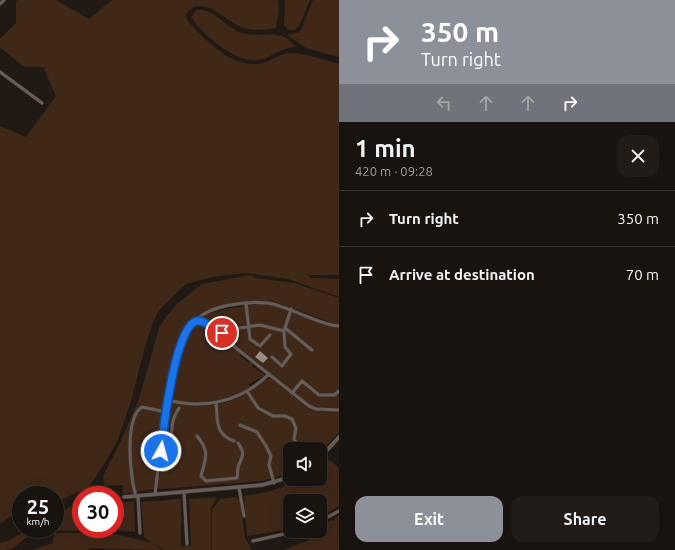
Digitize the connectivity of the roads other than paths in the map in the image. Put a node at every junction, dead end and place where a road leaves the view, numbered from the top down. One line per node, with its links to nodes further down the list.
1 (4, 0): 2 (street)
2 (0, 4)
3 (0, 72): 4 (street)
4 (42, 103)
5 (246, 304): 6 (street); 7 (street); 11 (street)
6 (291, 310): 12 (street); 13 (street)
7 (205, 314): 8 (street); 9 (street)
8 (199, 317): 9 (street); 10 (street)
9 (202, 320): 10 (street); 14 (street)
10 (193, 323): 22 (street)
11 (248, 326): 13 (street); 14 (street); 15 (street)
12 (339, 326)
13 (285, 330): 16 (street); 17 (street)
14 (220, 335): 18 (street)
15 (270, 335)
16 (312, 350)
17 (272, 357)
18 (269, 374): 19 (street); 21 (street)
19 (247, 391): 23 (street); 33 (street)
20 (339, 391): 21 (street)
21 (292, 393): 25 (street)
22 (168, 400): 23 (street); 26 (street)
23 (216, 402): 32 (street)
24 (179, 408): 30 (street)
25 (339, 410)
26 (166, 412): 28 (street); 46 (street)
27 (240, 425): 41 (street)
28 (163, 436): 30 (street); 45 (street)
29 (197, 436): 39 (street)
30 (172, 437): 38 (street)
31 (339, 437): 34 (street)
32 (234, 441)
33 (296, 442)
34 (335, 442): 36 (street); 37 (street)
35 (238, 444): 39 (street)
36 (339, 445)
37 (327, 451)
38 (168, 460)
39 (225, 480): 43 (street)
40 (283, 480): 41 (street)
41 (274, 483): 42 (street)
42 (239, 488): 43 (street); 49 (street)
43 (226, 489): 44 (street)
44 (184, 492): 45 (street); 54 (street)
45 (155, 494): 46 (street)
46 (137, 496): 47 (street); 51 (street)
47 (124, 497)
48 (339, 511): 50 (street)
49 (244, 516)
50 (327, 517)
51 (140, 533)
52 (283, 534): 53 (street)
53 (253, 541)
54 (187, 544)

